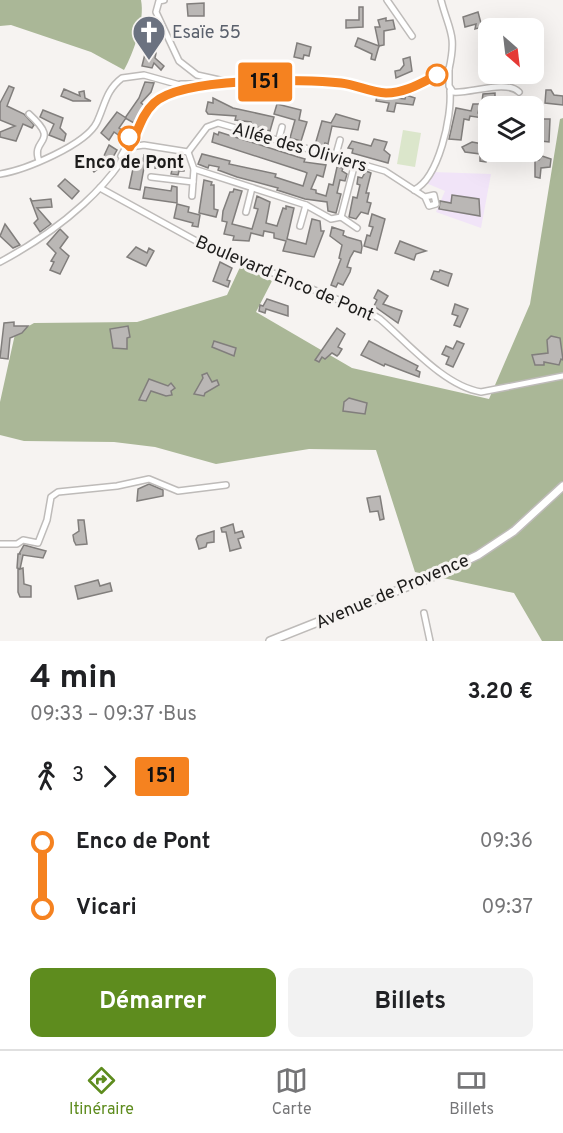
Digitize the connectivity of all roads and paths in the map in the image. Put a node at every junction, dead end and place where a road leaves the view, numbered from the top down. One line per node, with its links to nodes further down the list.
1 (164, 0): 6 (street)
2 (387, 0): 4 (street)
3 (441, 0): 5 (street)
4 (412, 36)
5 (450, 69): 6 (street); 10 (street)
6 (235, 83): 7 (street)
7 (209, 84): 8 (street); 9 (street)
8 (179, 85): 9 (street); 12 (street); 21 (street)
9 (190, 88): 12 (street)
10 (450, 91): 11 (street); 29 (street)
11 (519, 92)
12 (159, 98): 16 (street)
13 (29, 114): 21 (street)
14 (282, 127): 17 (street)
15 (340, 140): 20 (street)
16 (130, 141): 18 (street); 18 (street); 27 (street)
17 (278, 142): 19 (street, Allée des Oliviers); 20 (street, Allée des Oliviers)
18 (144, 145): 19 (street)
19 (188, 152): 23 (street)
20 (334, 158): 22 (street, Allée des Oliviers)
21 (39, 161): 24 (street)
22 (355, 163): 29 (street, Allée des Oliviers); 34 (street)
23 (194, 169): 26 (street); 28 (street)
24 (0, 174)
25 (151, 177): 26 (street)
26 (193, 183): 30 (street)
27 (100, 188): 37 (street); 38 (street, Boulevard Enco de Pont)
28 (252, 188): 32 (street); 33 (street)
29 (414, 190): 31 (street, Allée des Oliviers)
30 (192, 196)
31 (425, 197)
32 (306, 205): 34 (street); 35 (street)
33 (246, 212)
34 (341, 217): 36 (street)
35 (300, 226)
36 (357, 228)
37 (0, 262)
38 (563, 376)
39 (226, 485): 41 (street)
40 (563, 486): 43 (main road, Avenue de Provence)
41 (0, 544)
42 (424, 613): 44 (street)
43 (270, 641)
44 (430, 641)

